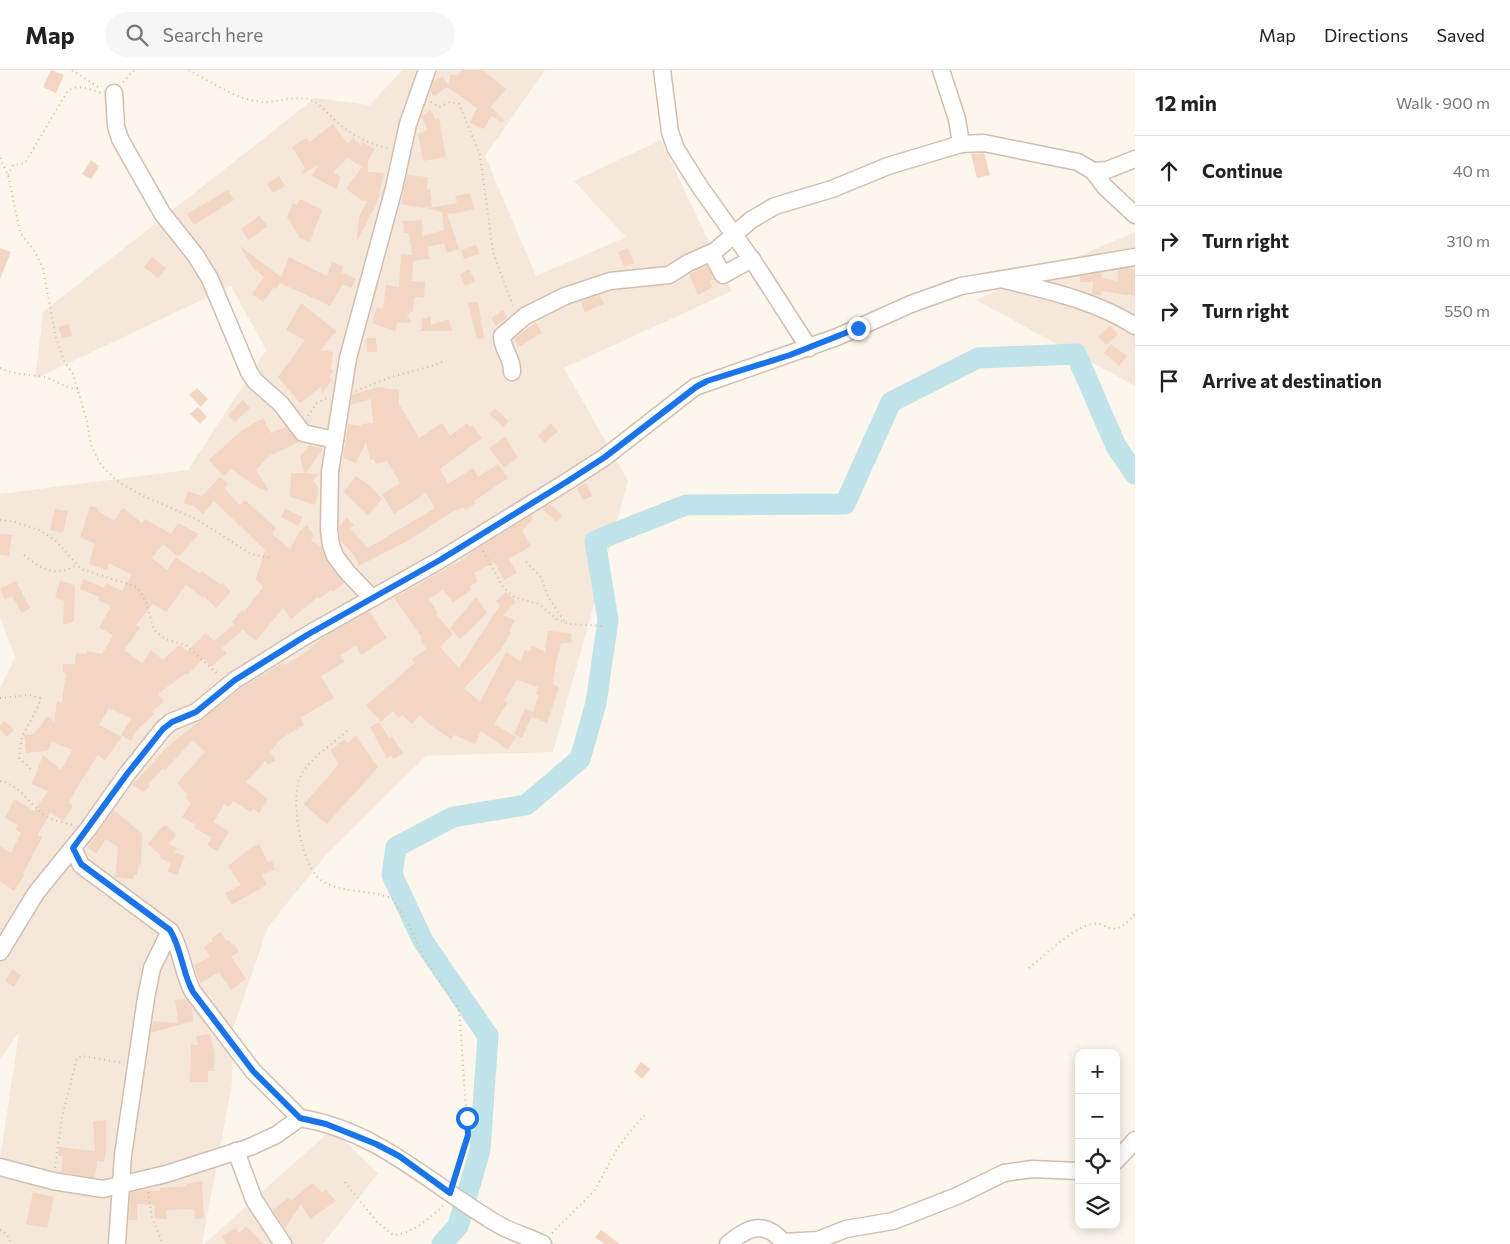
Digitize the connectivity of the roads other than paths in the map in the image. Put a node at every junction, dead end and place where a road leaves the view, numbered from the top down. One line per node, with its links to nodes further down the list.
1 (427, 70): 17 (street)
2 (662, 70): 9 (street)
3 (941, 70): 5 (street)
4 (109, 92): 17 (street)
5 (961, 144): 7 (street); 9 (street)
6 (1135, 159): 7 (street)
7 (1093, 171): 8 (street)
8 (1135, 216)
9 (735, 235): 10 (street); 12 (street)
10 (711, 253): 12 (street); 16 (street)
11 (1135, 257): 13 (street)
12 (752, 259): 15 (street)
13 (998, 278): 14 (street); 15 (street)
14 (1135, 326)
15 (809, 348): 18 (street)
16 (512, 372)
17 (335, 440): 18 (street)
18 (372, 598): 19 (street)
19 (73, 848): 20 (street); 21 (street)
20 (170, 930): 22 (street); 28 (street)
21 (0, 952)
22 (300, 1118): 24 (street); 29 (street)
23 (1135, 1140): 25 (street)
24 (236, 1151): 28 (street); 33 (street)
25 (1120, 1157)
26 (0, 1167): 28 (street)
27 (1075, 1171): 31 (street)
28 (122, 1186): 32 (street)
29 (502, 1227): 30 (street); 34 (street)
30 (542, 1243)
31 (784, 1243): 35 (street)
32 (117, 1244)
33 (283, 1244)
34 (511, 1244)
35 (728, 1244)

